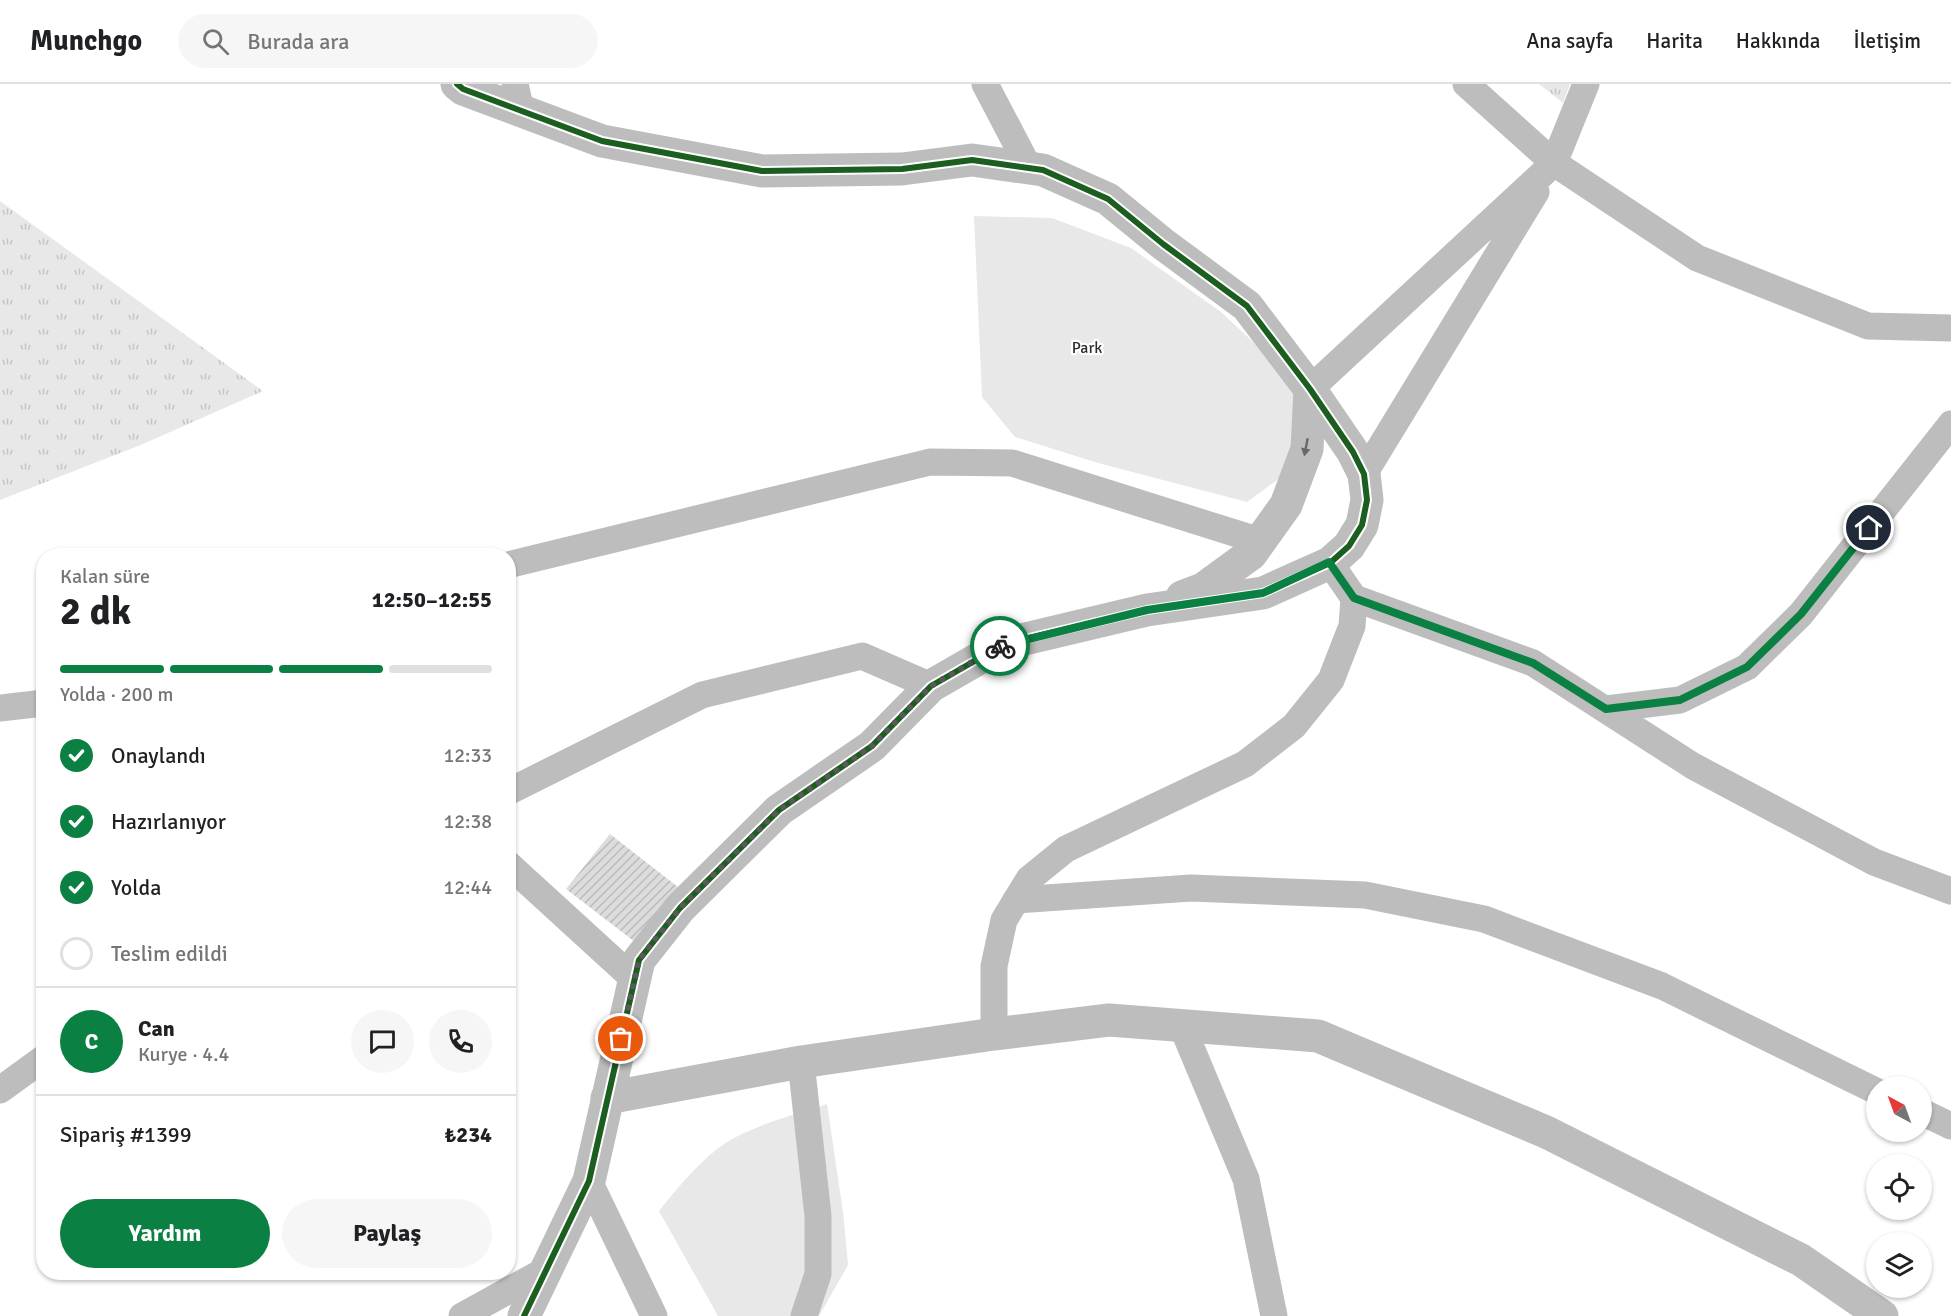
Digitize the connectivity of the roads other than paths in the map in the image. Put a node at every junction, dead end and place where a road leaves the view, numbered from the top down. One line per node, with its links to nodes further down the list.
1 (457, 84): 5 (street)
2 (985, 84): 7 (street)
3 (1466, 84): 6 (street)
4 (1586, 84): 6 (street)
5 (518, 97): 7 (street)
6 (1554, 163): 8 (street); 9 (street); 11 (street)
7 (1029, 168): 9 (street)
8 (1951, 328)
9 (1310, 389): 11 (street); 12 (street, one-way to 12)
10 (1951, 424): 20 (street)
11 (1365, 474): 13 (street)
12 (1260, 541): 14 (street); 16 (street)
13 (1329, 562): 15 (street); 16 (street)
14 (516, 563)
15 (1354, 598): 20 (street); 24 (street)
16 (1147, 610): 17 (street)
17 (931, 686): 21 (street); 25 (street)
18 (36, 704): 19 (street)
19 (0, 708)
20 (1606, 709): 23 (street)
21 (516, 788)
22 (516, 871): 25 (street)
23 (1951, 891)
24 (1016, 900): 27 (street); 30 (street)
25 (635, 980): 32 (street)
26 (1182, 1026): 27 (street); 41 (street); 42 (street)
27 (994, 1034): 28 (street)
28 (801, 1062): 32 (street); 40 (street)
29 (36, 1064): 31 (street)
30 (1866, 1086)
31 (0, 1090)
32 (607, 1098): 35 (street)
33 (1932, 1117): 34 (street)
34 (1951, 1126)
35 (589, 1181): 36 (street); 39 (street)
36 (546, 1270): 37 (street); 38 (street)
37 (462, 1316)
38 (524, 1316)
39 (654, 1316)
40 (804, 1316)
41 (1274, 1316)
42 (1882, 1316)

